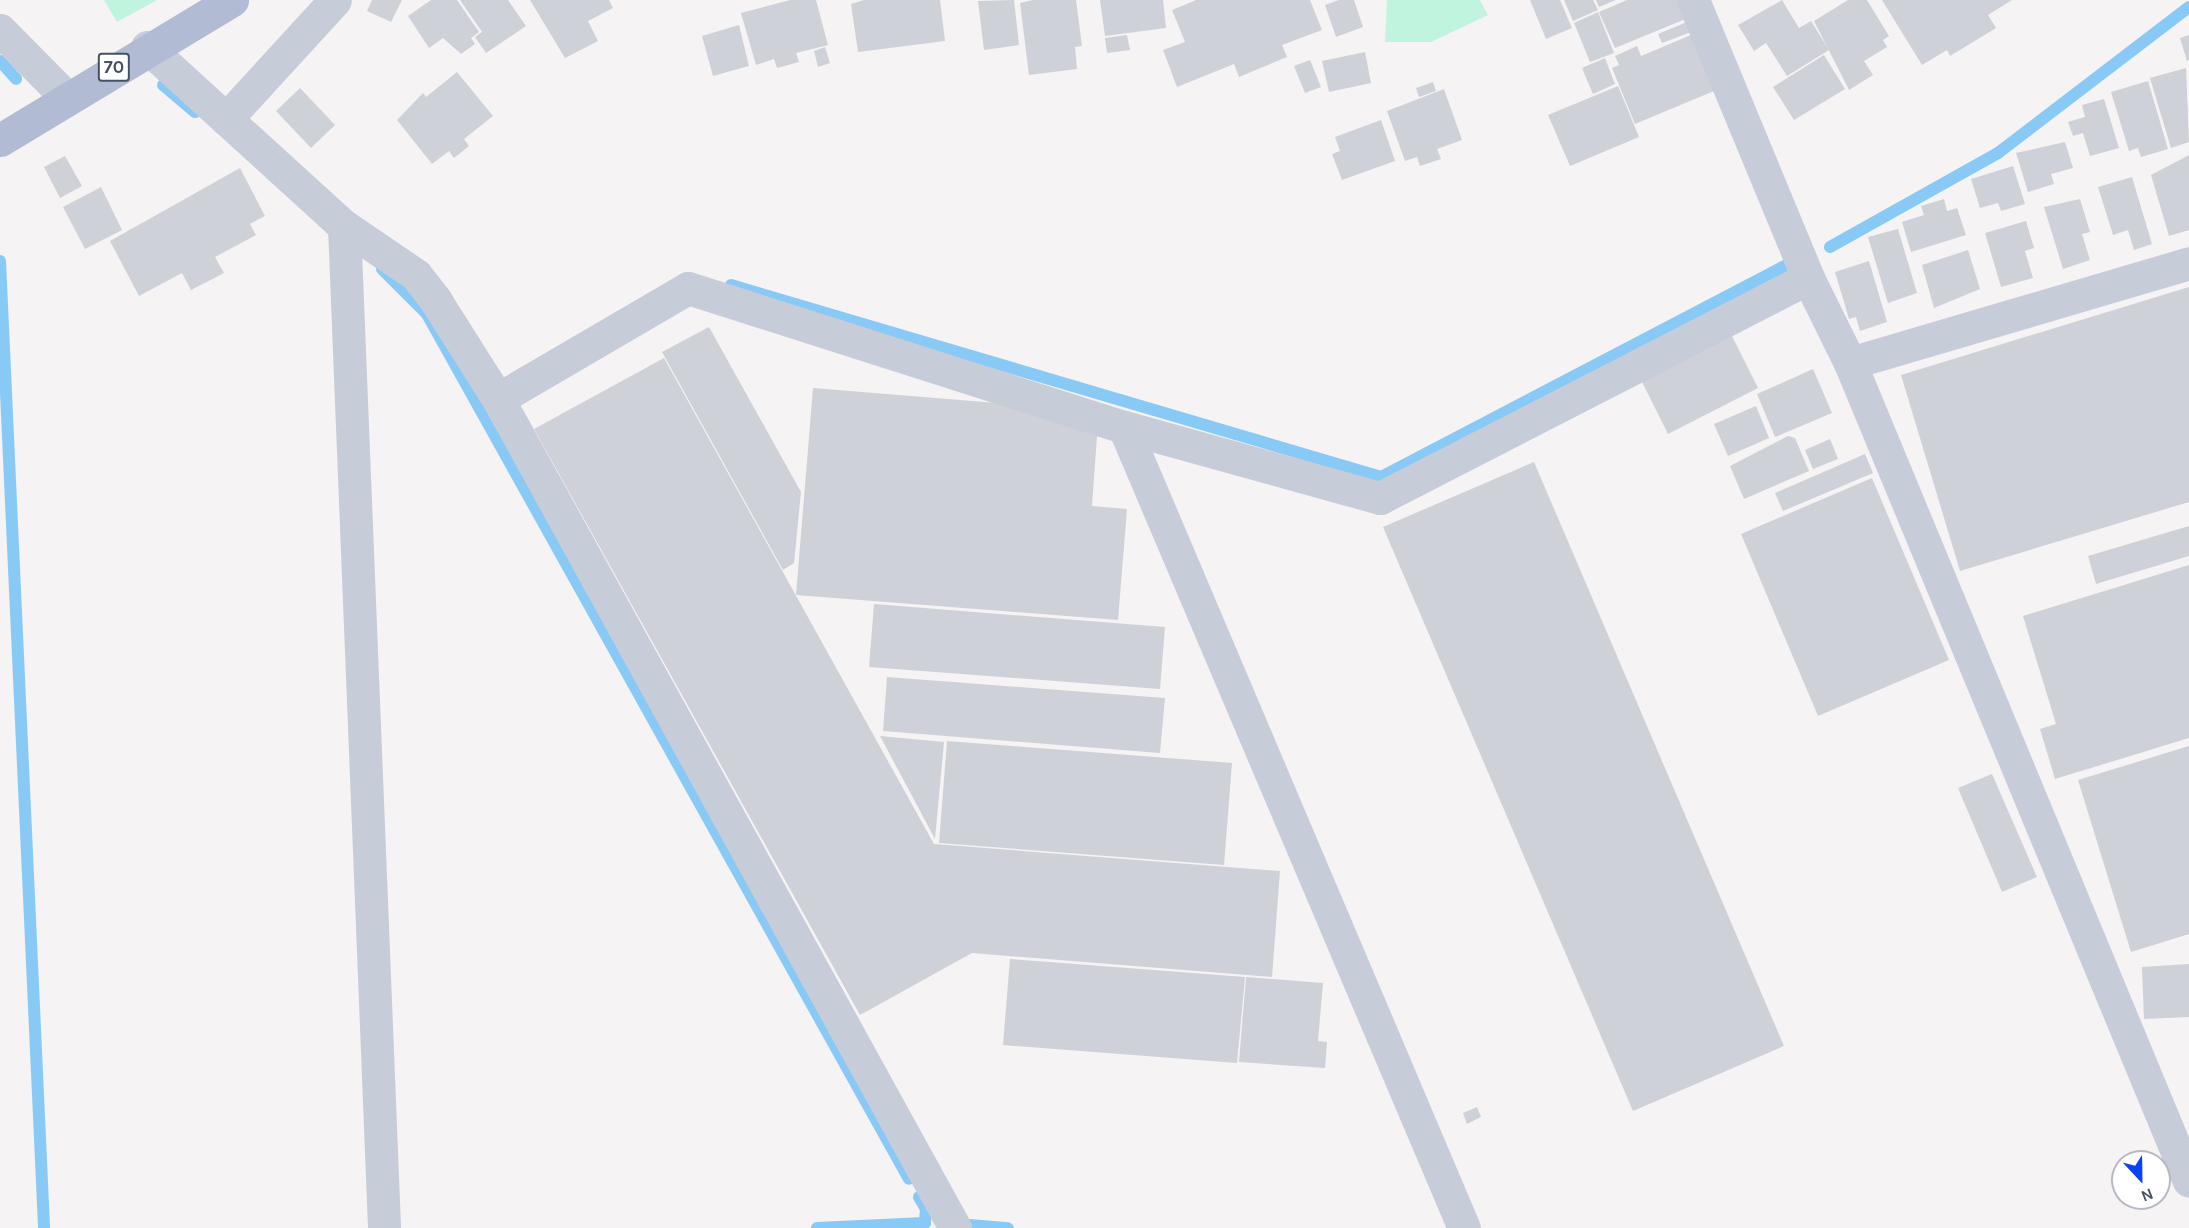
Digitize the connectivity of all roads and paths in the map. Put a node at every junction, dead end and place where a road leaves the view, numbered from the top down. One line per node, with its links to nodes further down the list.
1 (232, 0): 5 (main road, 70)
2 (335, 0): 7 (street)
3 (1693, 0): 11 (street)
4 (0, 30): 6 (street)
5 (147, 47): 6 (main road, 70); 7 (street)
6 (66, 97): 8 (main road, 70)
7 (226, 119): 9 (street)
8 (0, 140)
9 (344, 226): 13 (street); 16 (street)
10 (2189, 262): 12 (street)
11 (1808, 278): 12 (street); 14 (street)
12 (1850, 363): 15 (street)
13 (498, 399): 14 (street); 17 (street)
14 (1124, 427): 18 (street)
15 (2189, 1181)
16 (384, 1228)
17 (955, 1228)
18 (1464, 1228)

